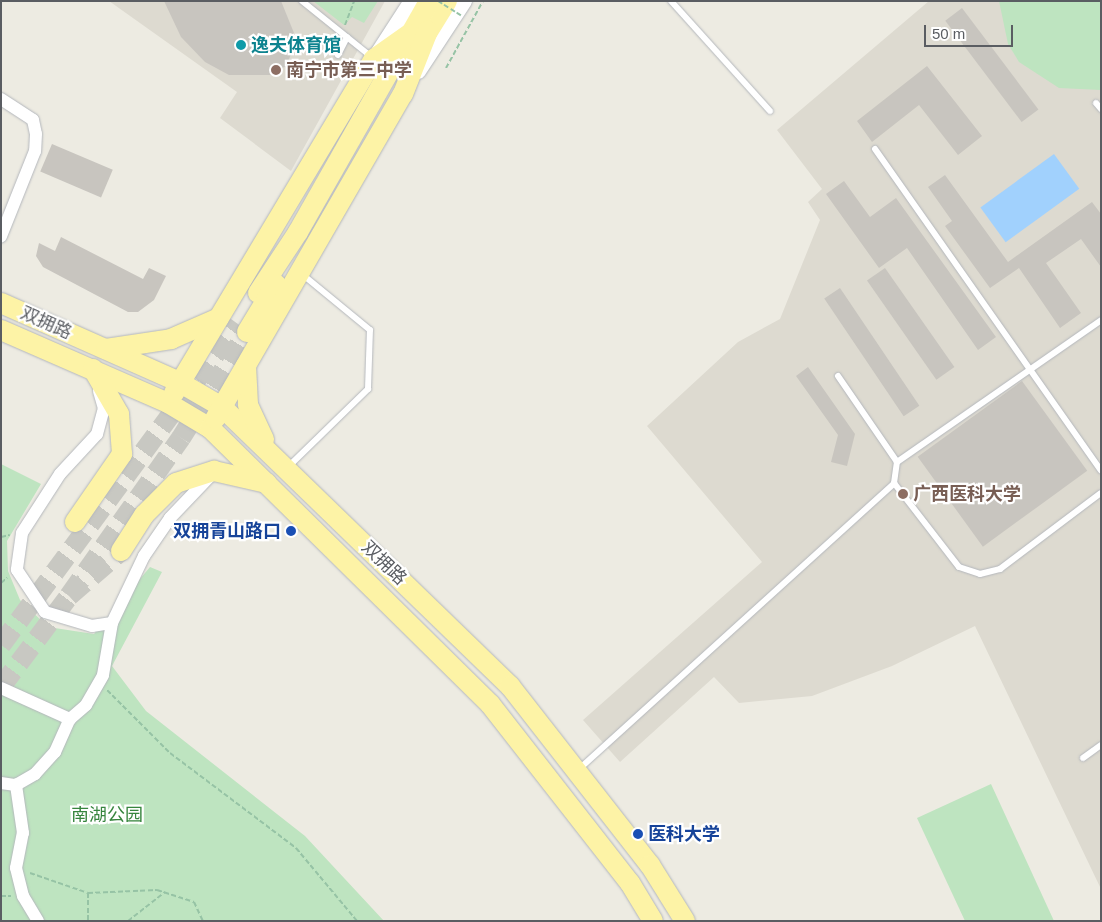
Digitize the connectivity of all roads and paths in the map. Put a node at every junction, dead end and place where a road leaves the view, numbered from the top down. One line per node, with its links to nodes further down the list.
1 (302, 1): 11 (lane)
2 (354, 1): 11 (path)
3 (412, 1): 13 (street)
4 (429, 1): 10 (main road)
5 (438, 1): 9 (path, bridge)
6 (447, 1): 10 (main road)
7 (483, 1): 14 (path)
8 (671, 1): 19 (lane)
9 (463, 9): 15 (street)
10 (419, 33): 13 (main road); 15 (main road); 25 (main road)
11 (344, 35): 12 (lane); 13 (lane)
12 (338, 55)
13 (374, 58): 25 (main road)
14 (446, 68)
15 (403, 94): 22 (main road)
16 (1, 99): 21 (street)
17 (1096, 103): 18 (lane)
18 (1101, 109)
19 (770, 111)
20 (875, 149): 29 (lane)
21 (1, 236)
22 (298, 271): 28 (main road); 38 (lane)
23 (1, 303): 27 (main road, 双拥路)
24 (1101, 320): 29 (lane)
25 (236, 324): 27 (main road); 32 (main road)
26 (1, 330): 30 (main road, 双拥路)
27 (106, 349): 32 (main road, 双拥路)
28 (246, 366): 34 (main road); 36 (main road)
29 (1028, 368): 37 (lane); 39 (lane)
30 (93, 369): 33 (main road, 双拥路); 44 (main road); 46 (street)
31 (838, 376): 37 (lane)
32 (179, 382): 33 (main road); 34 (main road, 双拥路)
33 (168, 403): 35 (main road, 双拥路)
34 (222, 407): 35 (main road); 36 (main road, 双拥路)
35 (210, 428): 41 (main road, 双拥路)
36 (270, 450): 38 (main road, 双拥路)
37 (897, 462): 42 (lane)
38 (287, 467): 52 (main road, 双拥路)
39 (1101, 471)
40 (214, 472): 41 (main road); 45 (main road); 46 (street)
41 (267, 483): 63 (main road, 双拥路)
42 (894, 483): 43 (lane); 52 (lane)
43 (1101, 493)
44 (75, 522)
45 (121, 551)
46 (112, 623): 47 (street)
47 (100, 681): 49 (street); 62 (path)
48 (1, 688): 49 (street)
49 (70, 719): 54 (street)
50 (1101, 745): 51 (lane)
51 (1083, 758)
52 (577, 771): 64 (main road, 双拥路)
53 (1, 783): 54 (street)
54 (16, 785): 55 (street)
55 (16, 868): 57 (path); 58 (street)
56 (166, 892): 57 (path); 60 (path); 61 (path)
57 (88, 893): 59 (path)
58 (38, 921)
59 (88, 921)
60 (128, 921)
61 (203, 921)
62 (358, 921)
63 (653, 921)
64 (685, 921)

